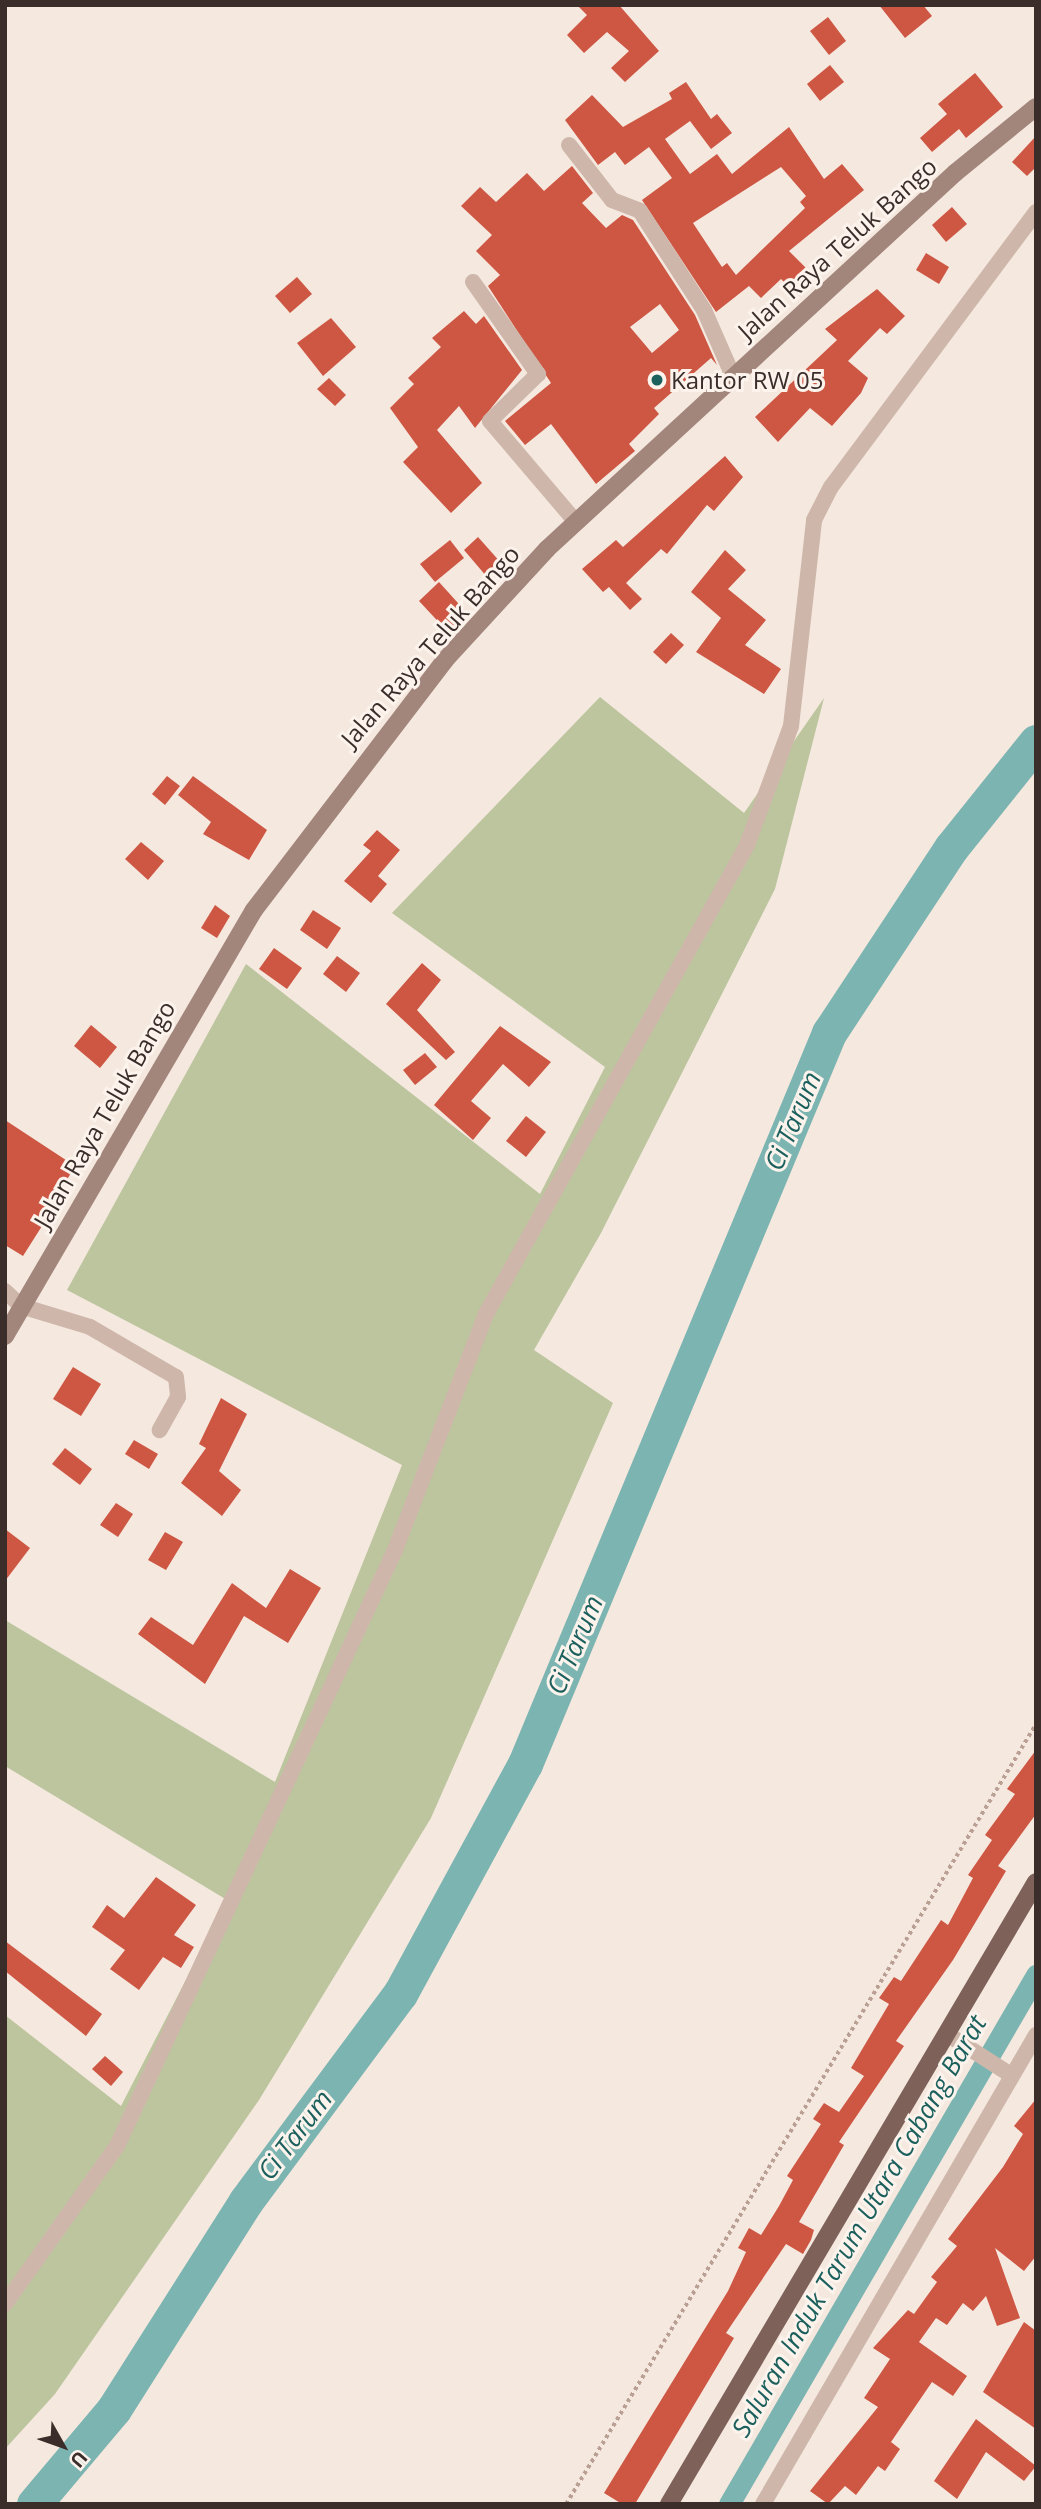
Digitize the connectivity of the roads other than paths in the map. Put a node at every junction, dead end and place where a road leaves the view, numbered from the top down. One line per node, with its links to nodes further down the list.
1 (1036, 107): 5 (main road, Jalan Raya Teluk Bango)
2 (569, 145): 5 (street)
3 (1036, 212): 15 (street)
4 (473, 282): 6 (street)
5 (733, 376): 6 (main road, Jalan Raya Teluk Bango)
6 (576, 522): 8 (main road, Jalan Raya Teluk Bango)
7 (5, 1291): 8 (street)
8 (21, 1306): 9 (main road, Jalan Raya Teluk Bango); 10 (street)
9 (5, 1336)
10 (160, 1430)
11 (1036, 1882): 12 (main road)
12 (947, 2034): 14 (street); 16 (main road)
13 (1036, 2035): 14 (street)
14 (1008, 2073): 17 (street)
15 (5, 2304)
16 (669, 2504)
17 (764, 2504)

